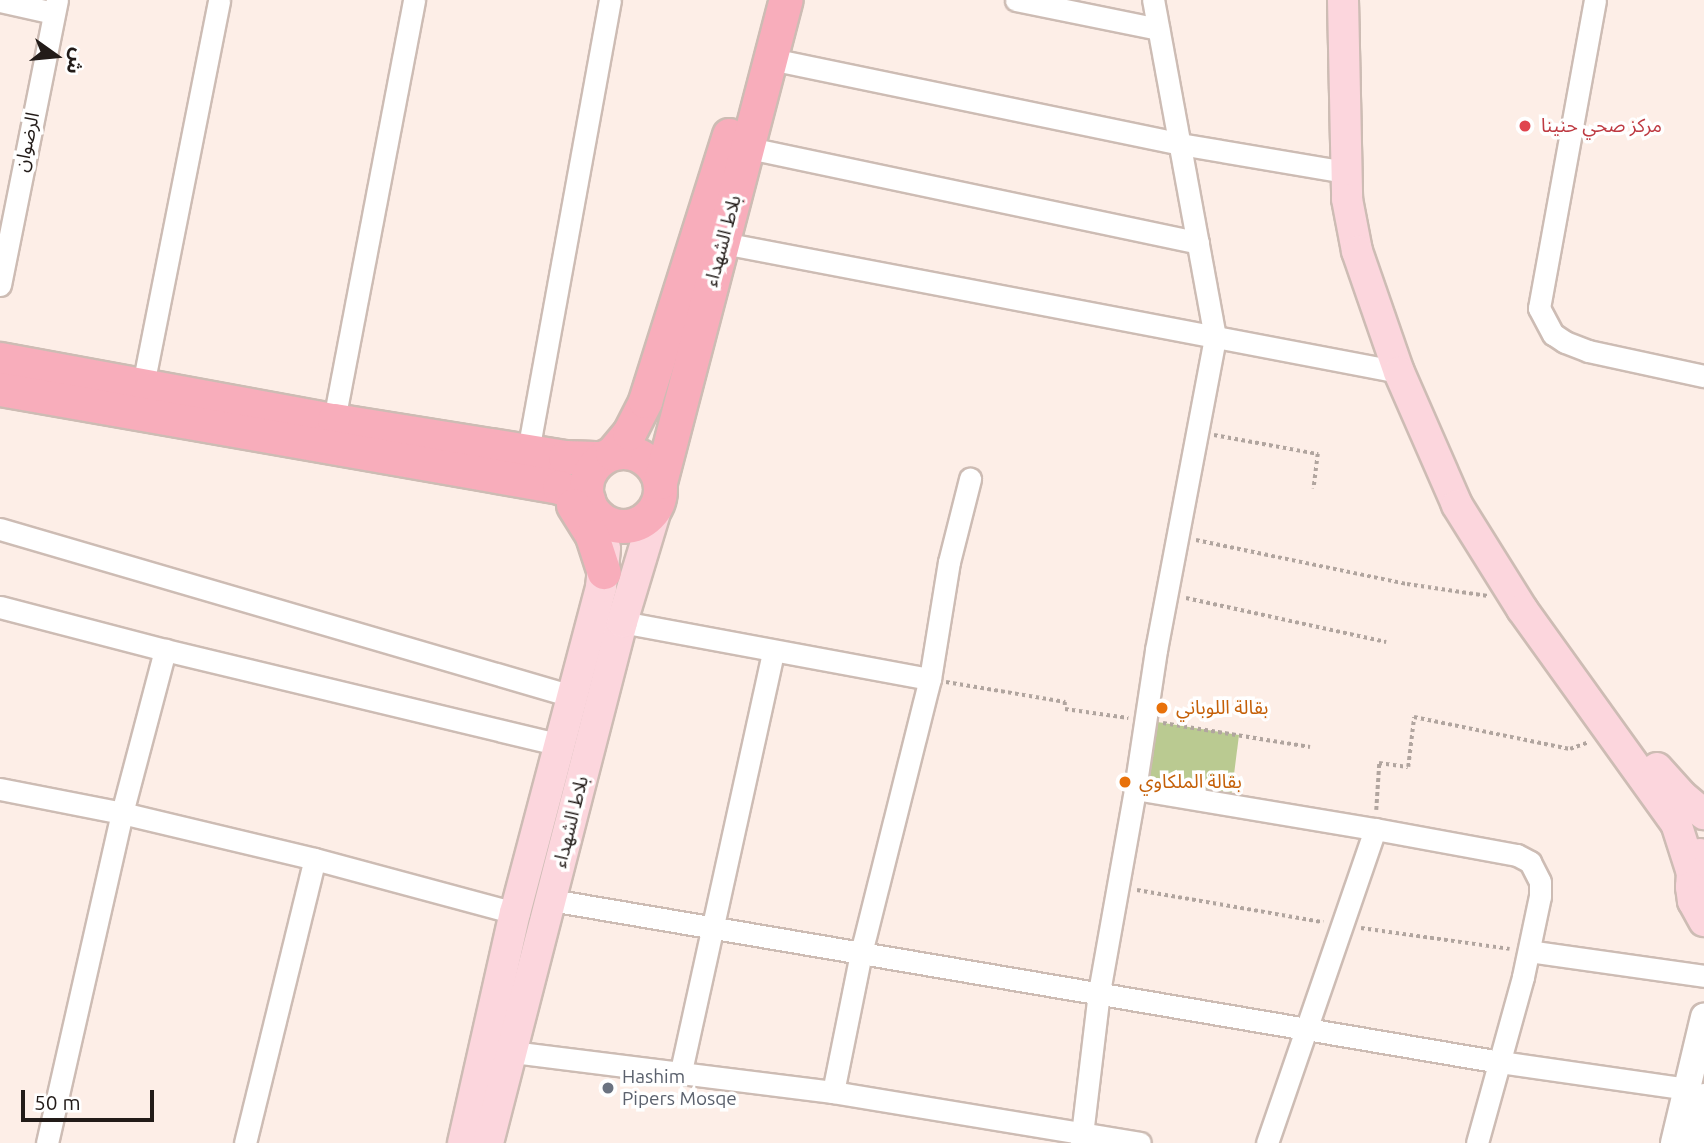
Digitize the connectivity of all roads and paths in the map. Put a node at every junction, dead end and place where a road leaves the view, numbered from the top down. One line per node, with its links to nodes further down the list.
1 (219, 0): 26 (street)
2 (414, 0): 28 (street)
3 (610, 0): 32 (street)
4 (763, 0): 29 (main road, بلاط الشهداء)
5 (786, 0): 14 (main road, بلاط الشهداء)
6 (1016, 0): 13 (street)
7 (1153, 0): 13 (street)
8 (1343, 0): 17 (main road)
9 (1362, 0): 57 (main road)
10 (1595, 0): 25 (street)
11 (0, 1): 12 (street)
12 (55, 6): 18 (street, الرضوان)
13 (1158, 29): 15 (street)
14 (771, 59): 15 (street); 16 (main road, بلاط الشهداء)
15 (1180, 144): 17 (street); 20 (street)
16 (749, 148): 19 (main road, بلاط الشهداء); 20 (street)
17 (1345, 172): 24 (main road)
18 (7, 198): 21 (street, الرضوان)
19 (723, 243): 22 (street); 31 (main road, بلاط الشهداء)
20 (1198, 243): 22 (street)
21 (0, 285)
22 (1215, 337): 24 (street); 30 (street)
23 (0, 359): 26 (main road)
24 (1399, 372): 41 (main road)
25 (1704, 376)
26 (143, 385): 28 (main road)
27 (0, 389): 36 (main road)
28 (334, 421): 32 (main road)
29 (636, 421): 31 (main road); 33 (main road, بلاط الشهداء)
30 (1197, 432): 35 (path); 39 (street)
31 (669, 439): 37 (main road, بلاط الشهداء)
32 (528, 451): 36 (main road)
33 (607, 455): 36 (main road); 37 (main road)
34 (970, 479): 48 (street)
35 (1314, 489)
36 (577, 490): 37 (main road); 40 (main road); 40 (main road, بلاط الشهداء)
37 (659, 493): 44 (main road, بلاط الشهداء)
38 (0, 529): 49 (street)
39 (1177, 537): 41 (path); 42 (street)
40 (604, 572): 49 (main road, بلاط الشهداء)
41 (1509, 589): 51 (main road)
42 (1167, 594): 45 (path); 50 (street)
43 (0, 607): 46 (street)
44 (622, 622): 47 (street); 62 (main road, بلاط الشهداء)
45 (1386, 642)
46 (164, 650): 52 (street); 56 (street)
47 (773, 652): 48 (street); 66 (street)
48 (930, 679): 50 (path); 68 (street)
49 (572, 696): 52 (main road, بلاط الشهداء)
50 (1145, 720): 53 (path); 55 (street)
51 (1611, 735): 58 (path); 60 (main road)
52 (558, 744): 63 (main road, بلاط الشهداء)
53 (1310, 747)
54 (0, 789): 56 (street)
55 (1135, 789): 58 (street); 61 (street)
56 (122, 813): 59 (street); 79 (street)
57 (1704, 814)
58 (1376, 829): 65 (street); 67 (street)
59 (315, 859): 63 (street); 80 (street)
60 (1698, 860): 64 (main road)
61 (1118, 886): 65 (path); 70 (street)
62 (551, 900): 66 (street); 73 (main road, بلاط الشهداء)
63 (515, 913): 81 (main road, بلاط الشهداء)
64 (1702, 922)
65 (1343, 925): 67 (path); 72 (street)
66 (712, 928): 68 (street); 75 (street)
67 (1529, 951): 69 (street); 74 (street)
68 (861, 953): 70 (street); 76 (street)
69 (1704, 976)
70 (1098, 992): 72 (street); 78 (street)
71 (1704, 1017): 77 (street)
72 (1309, 1030): 74 (street); 84 (street)
73 (512, 1052): 75 (street); 82 (main road, بلاط الشهداء)
74 (1500, 1062): 77 (street); 85 (street)
75 (681, 1070): 76 (street)
76 (833, 1092): 78 (street)
77 (1696, 1093): 86 (street); 87 (street)
78 (1081, 1138): 83 (street)
79 (47, 1143)
80 (246, 1143)
81 (463, 1143)
82 (488, 1143)
83 (1140, 1143)
84 (1267, 1143)
85 (1477, 1143)
86 (1674, 1143)
87 (1694, 1143)

